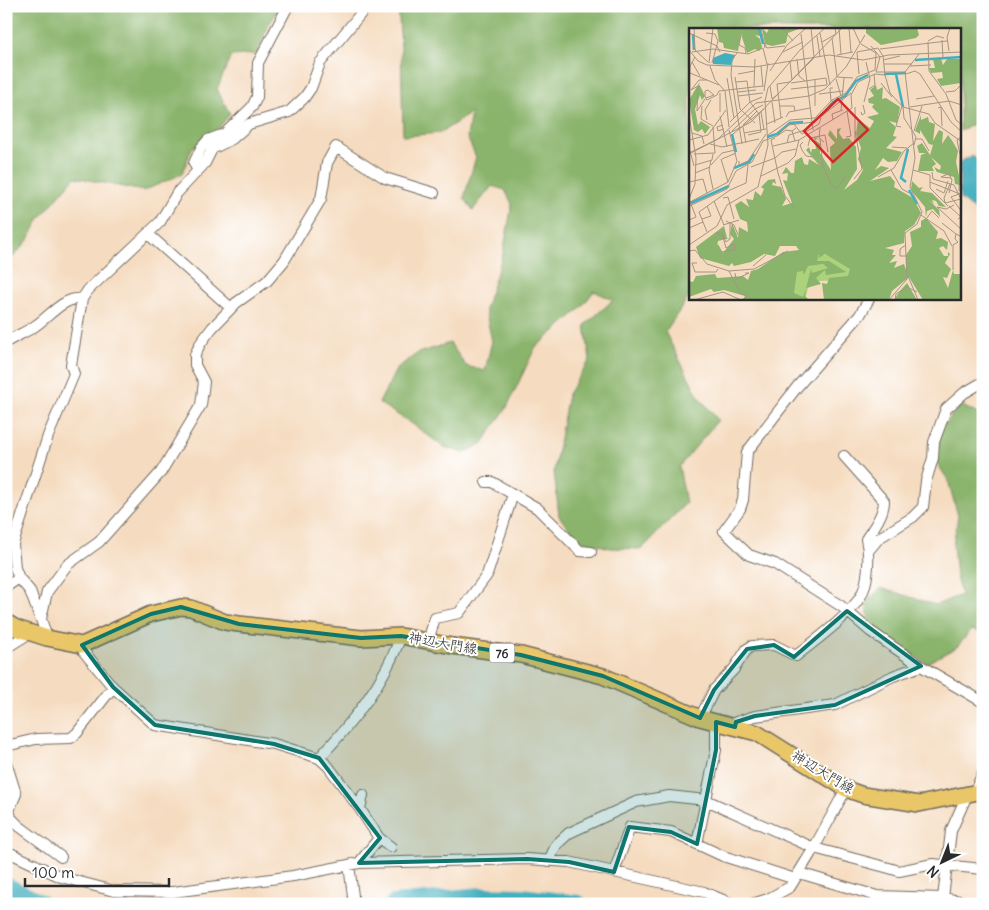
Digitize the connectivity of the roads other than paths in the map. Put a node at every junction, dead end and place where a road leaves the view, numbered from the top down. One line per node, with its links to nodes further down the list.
1 (288, 6): 3 (street)
2 (367, 6): 3 (street)
3 (197, 169): 5 (street)
4 (434, 194): 8 (street)
5 (148, 234): 6 (street); 8 (street)
6 (82, 299): 9 (street); 16 (street)
7 (868, 300): 18 (street)
8 (231, 308): 19 (street)
9 (6, 342)
10 (983, 382): 14 (street)
11 (844, 456): 14 (street)
12 (486, 482): 13 (street)
13 (513, 494): 15 (street); 24 (street)
14 (869, 550): 18 (street)
15 (592, 552)
16 (19, 578): 17 (street); 19 (street)
17 (6, 588)
18 (847, 611): 27 (street); 30 (street)
19 (41, 619): 23 (street)
20 (6, 622): 21 (main road)
21 (30, 633): 23 (main road); 26 (street)
22 (401, 636): 24 (main road, 神辺大門線 / 76); 25 (main road, 神辺大門線 / 76); 34 (street)
23 (47, 638): 25 (main road)
24 (428, 641): 30 (main road, 神辺大門線 / 76)
25 (82, 645): 28 (street)
26 (6, 648)
27 (921, 666): 29 (street); 32 (street)
28 (112, 687): 33 (street); 34 (street)
29 (983, 702)
30 (700, 718): 31 (main road, 神辺大門線 / 76)
31 (716, 722): 32 (main road, 神辺大門線 / 76); 40 (street)
32 (734, 727): 37 (main road, 神辺大門線 / 76)
33 (6, 746)
34 (319, 758): 41 (street)
35 (6, 762): 47 (street)
36 (983, 773): 38 (street)
37 (846, 789): 38 (main road, 神辺大門線 / 76); 45 (street)
38 (974, 793): 49 (street)
39 (363, 795): 41 (street)
40 (706, 800): 43 (street); 45 (street); 48 (street)
41 (360, 809): 42 (street)
42 (378, 838): 44 (street); 50 (street)
43 (697, 844): 52 (street); 53 (street)
44 (391, 847)
45 (814, 848): 49 (street); 53 (street)
46 (6, 851): 50 (street)
47 (61, 857)
48 (549, 861): 50 (street); 52 (street)
49 (947, 865): 51 (street); 54 (street)
50 (352, 866): 55 (street)
51 (983, 869)
52 (614, 872): 56 (street)
53 (797, 876): 54 (street); 57 (street)
54 (943, 898): 58 (street)
55 (354, 904)
56 (733, 904)
57 (752, 904)
58 (976, 904)

